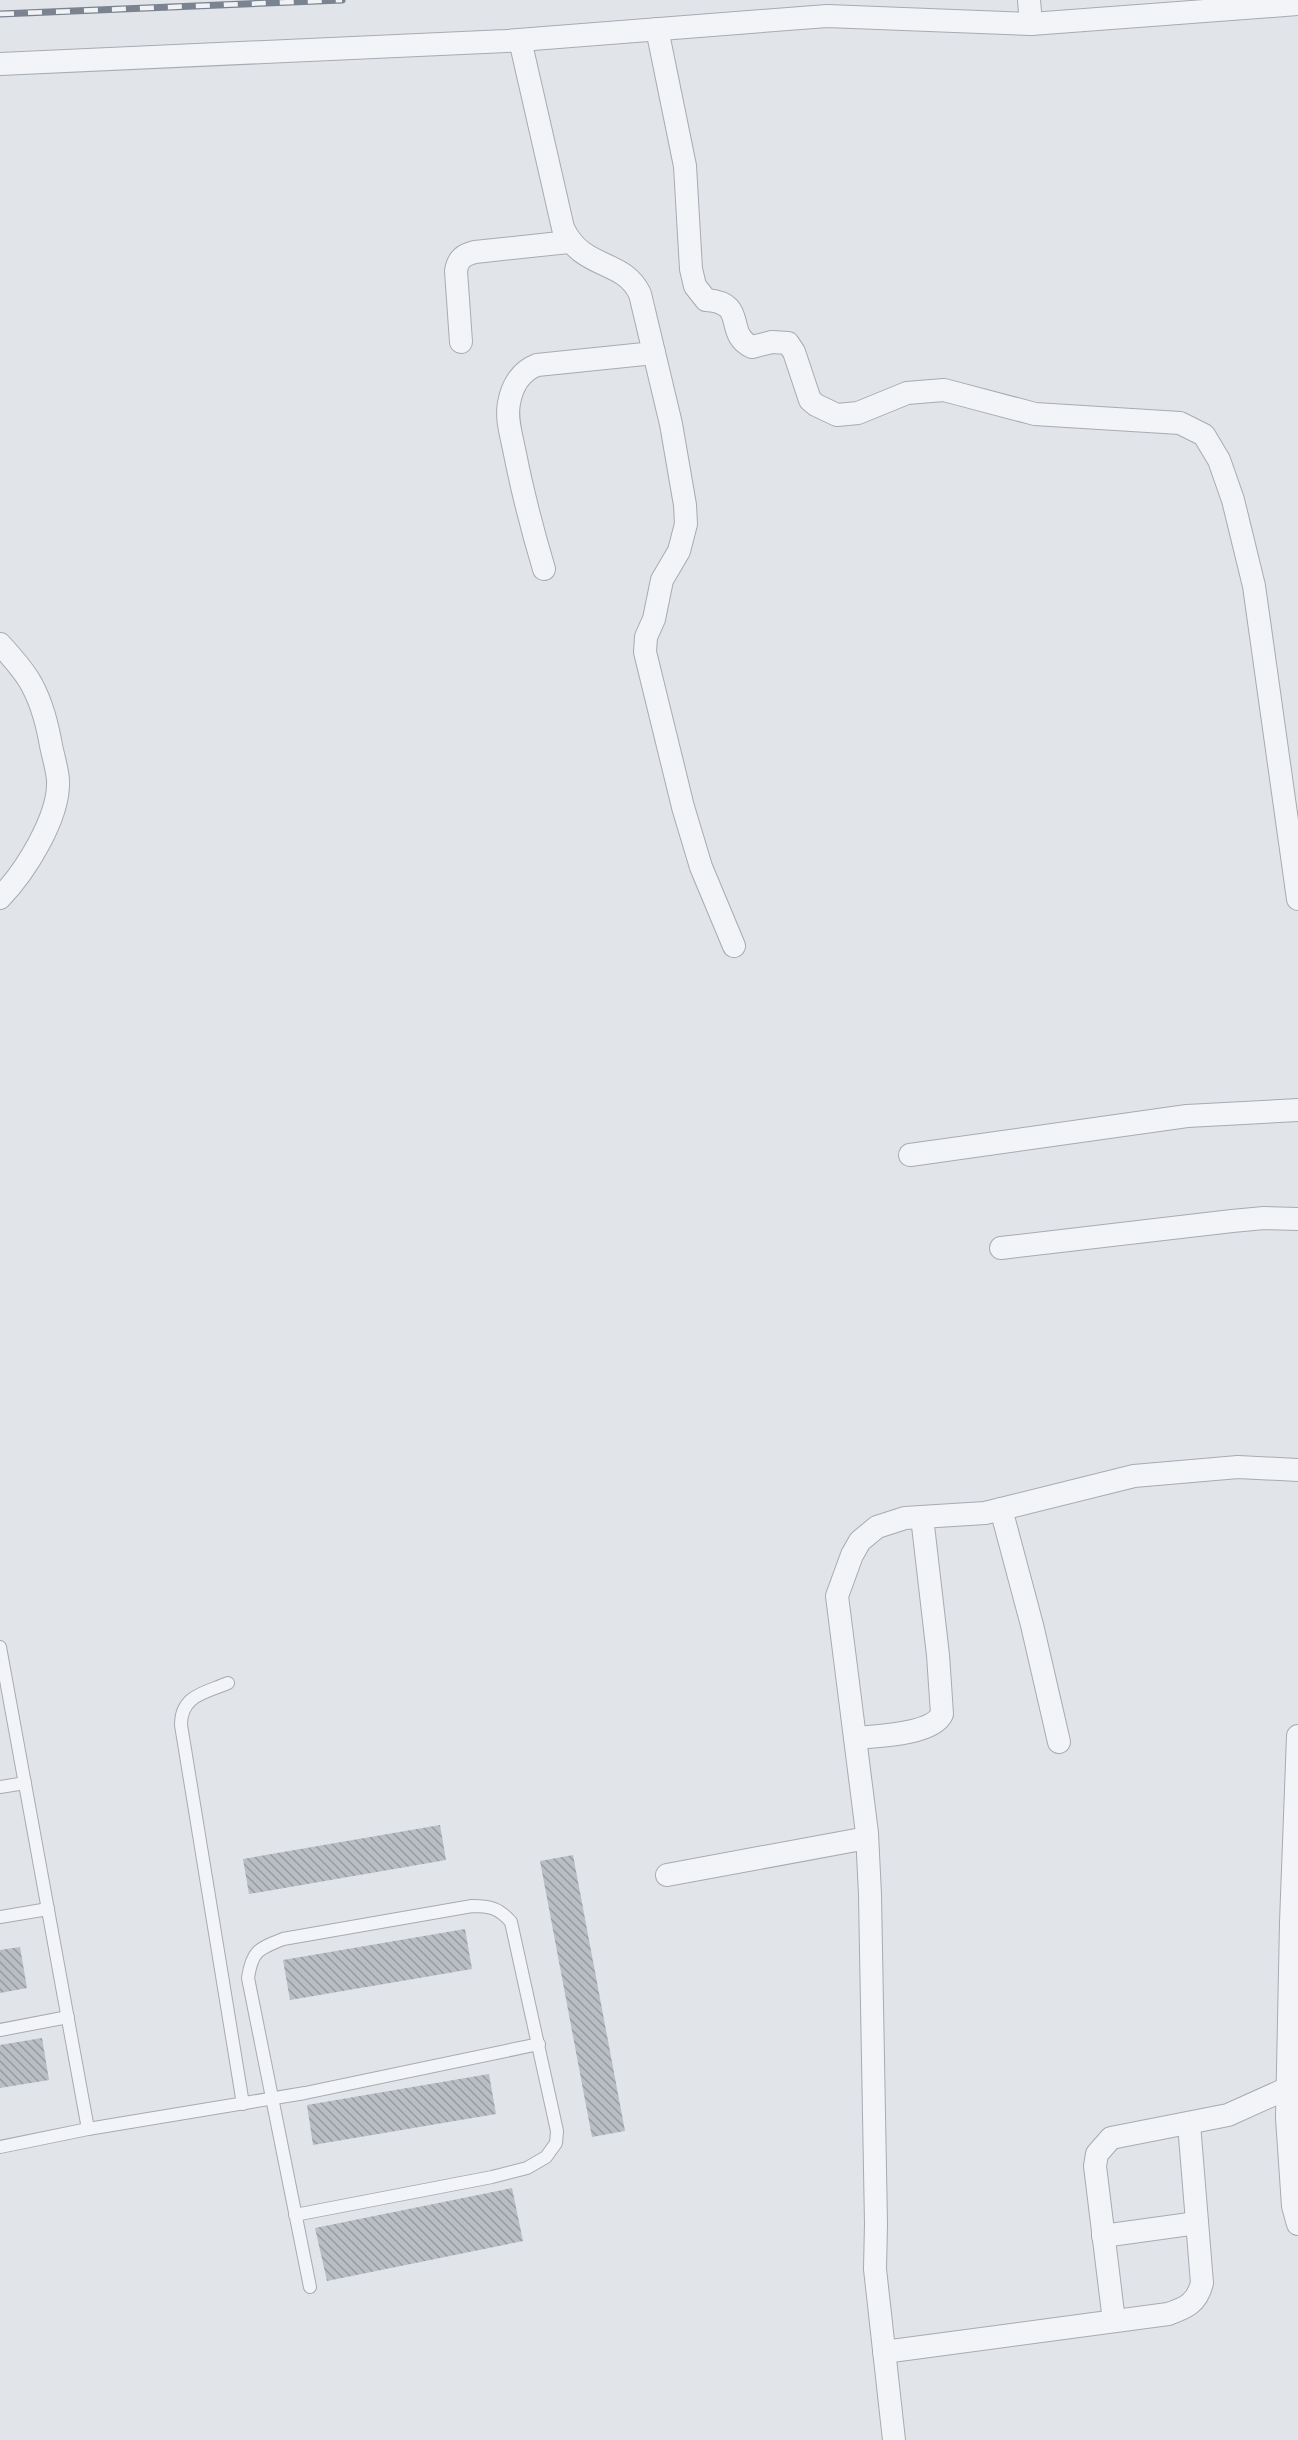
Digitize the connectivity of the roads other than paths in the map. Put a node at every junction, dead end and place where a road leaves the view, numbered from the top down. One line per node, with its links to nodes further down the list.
1 (1029, 0): 3 (street)
2 (1298, 4): 3 (street)
3 (1031, 24): 4 (street)
4 (657, 29): 5 (street); 13 (street)
5 (520, 40): 6 (street); 7 (street)
6 (0, 64)
7 (569, 242): 8 (street); 9 (street)
8 (461, 342)
9 (654, 353): 10 (street); 14 (street)
10 (544, 569)
11 (0, 644): 12 (street)
12 (0, 898)
13 (1298, 899)
14 (734, 946)
15 (1298, 1110): 16 (street)
16 (910, 1155)
17 (1298, 1219): 18 (street)
18 (1001, 1248)
19 (1298, 1470): 20 (street)
20 (1001, 1509): 21 (street); 26 (street)
21 (922, 1517): 25 (street); 25 (street)
22 (1, 1653): 27 (lane)
23 (228, 1683): 41 (lane)
24 (1298, 1736): 29 (street)
25 (855, 1738): 30 (street)
26 (1059, 1742)
27 (25, 1783): 28 (lane); 32 (lane)
28 (0, 1787)
29 (1297, 1808): 34 (street)
30 (867, 1838): 31 (street); 51 (street)
31 (667, 1875)
32 (48, 1909): 33 (lane); 36 (lane)
33 (0, 1917)
34 (1294, 1938): 35 (street)
35 (1294, 2007): 39 (street)
36 (68, 2017): 37 (lane); 43 (lane)
37 (0, 2030)
38 (539, 2044): 40 (lane); 40 (lane); 45 (lane)
39 (1288, 2088): 42 (street); 47 (street)
40 (273, 2099): 41 (lane); 45 (lane)
41 (243, 2104): 43 (lane)
42 (1189, 2124): 46 (street); 48 (street)
43 (88, 2129): 44 (lane)
44 (0, 2147)
45 (295, 2215): 49 (lane)
46 (1197, 2223): 48 (street); 50 (street)
47 (1298, 2224)
48 (1103, 2236): 50 (street)
49 (310, 2287)
50 (1114, 2321): 51 (street)
51 (884, 2352): 52 (street)
52 (894, 2440)

